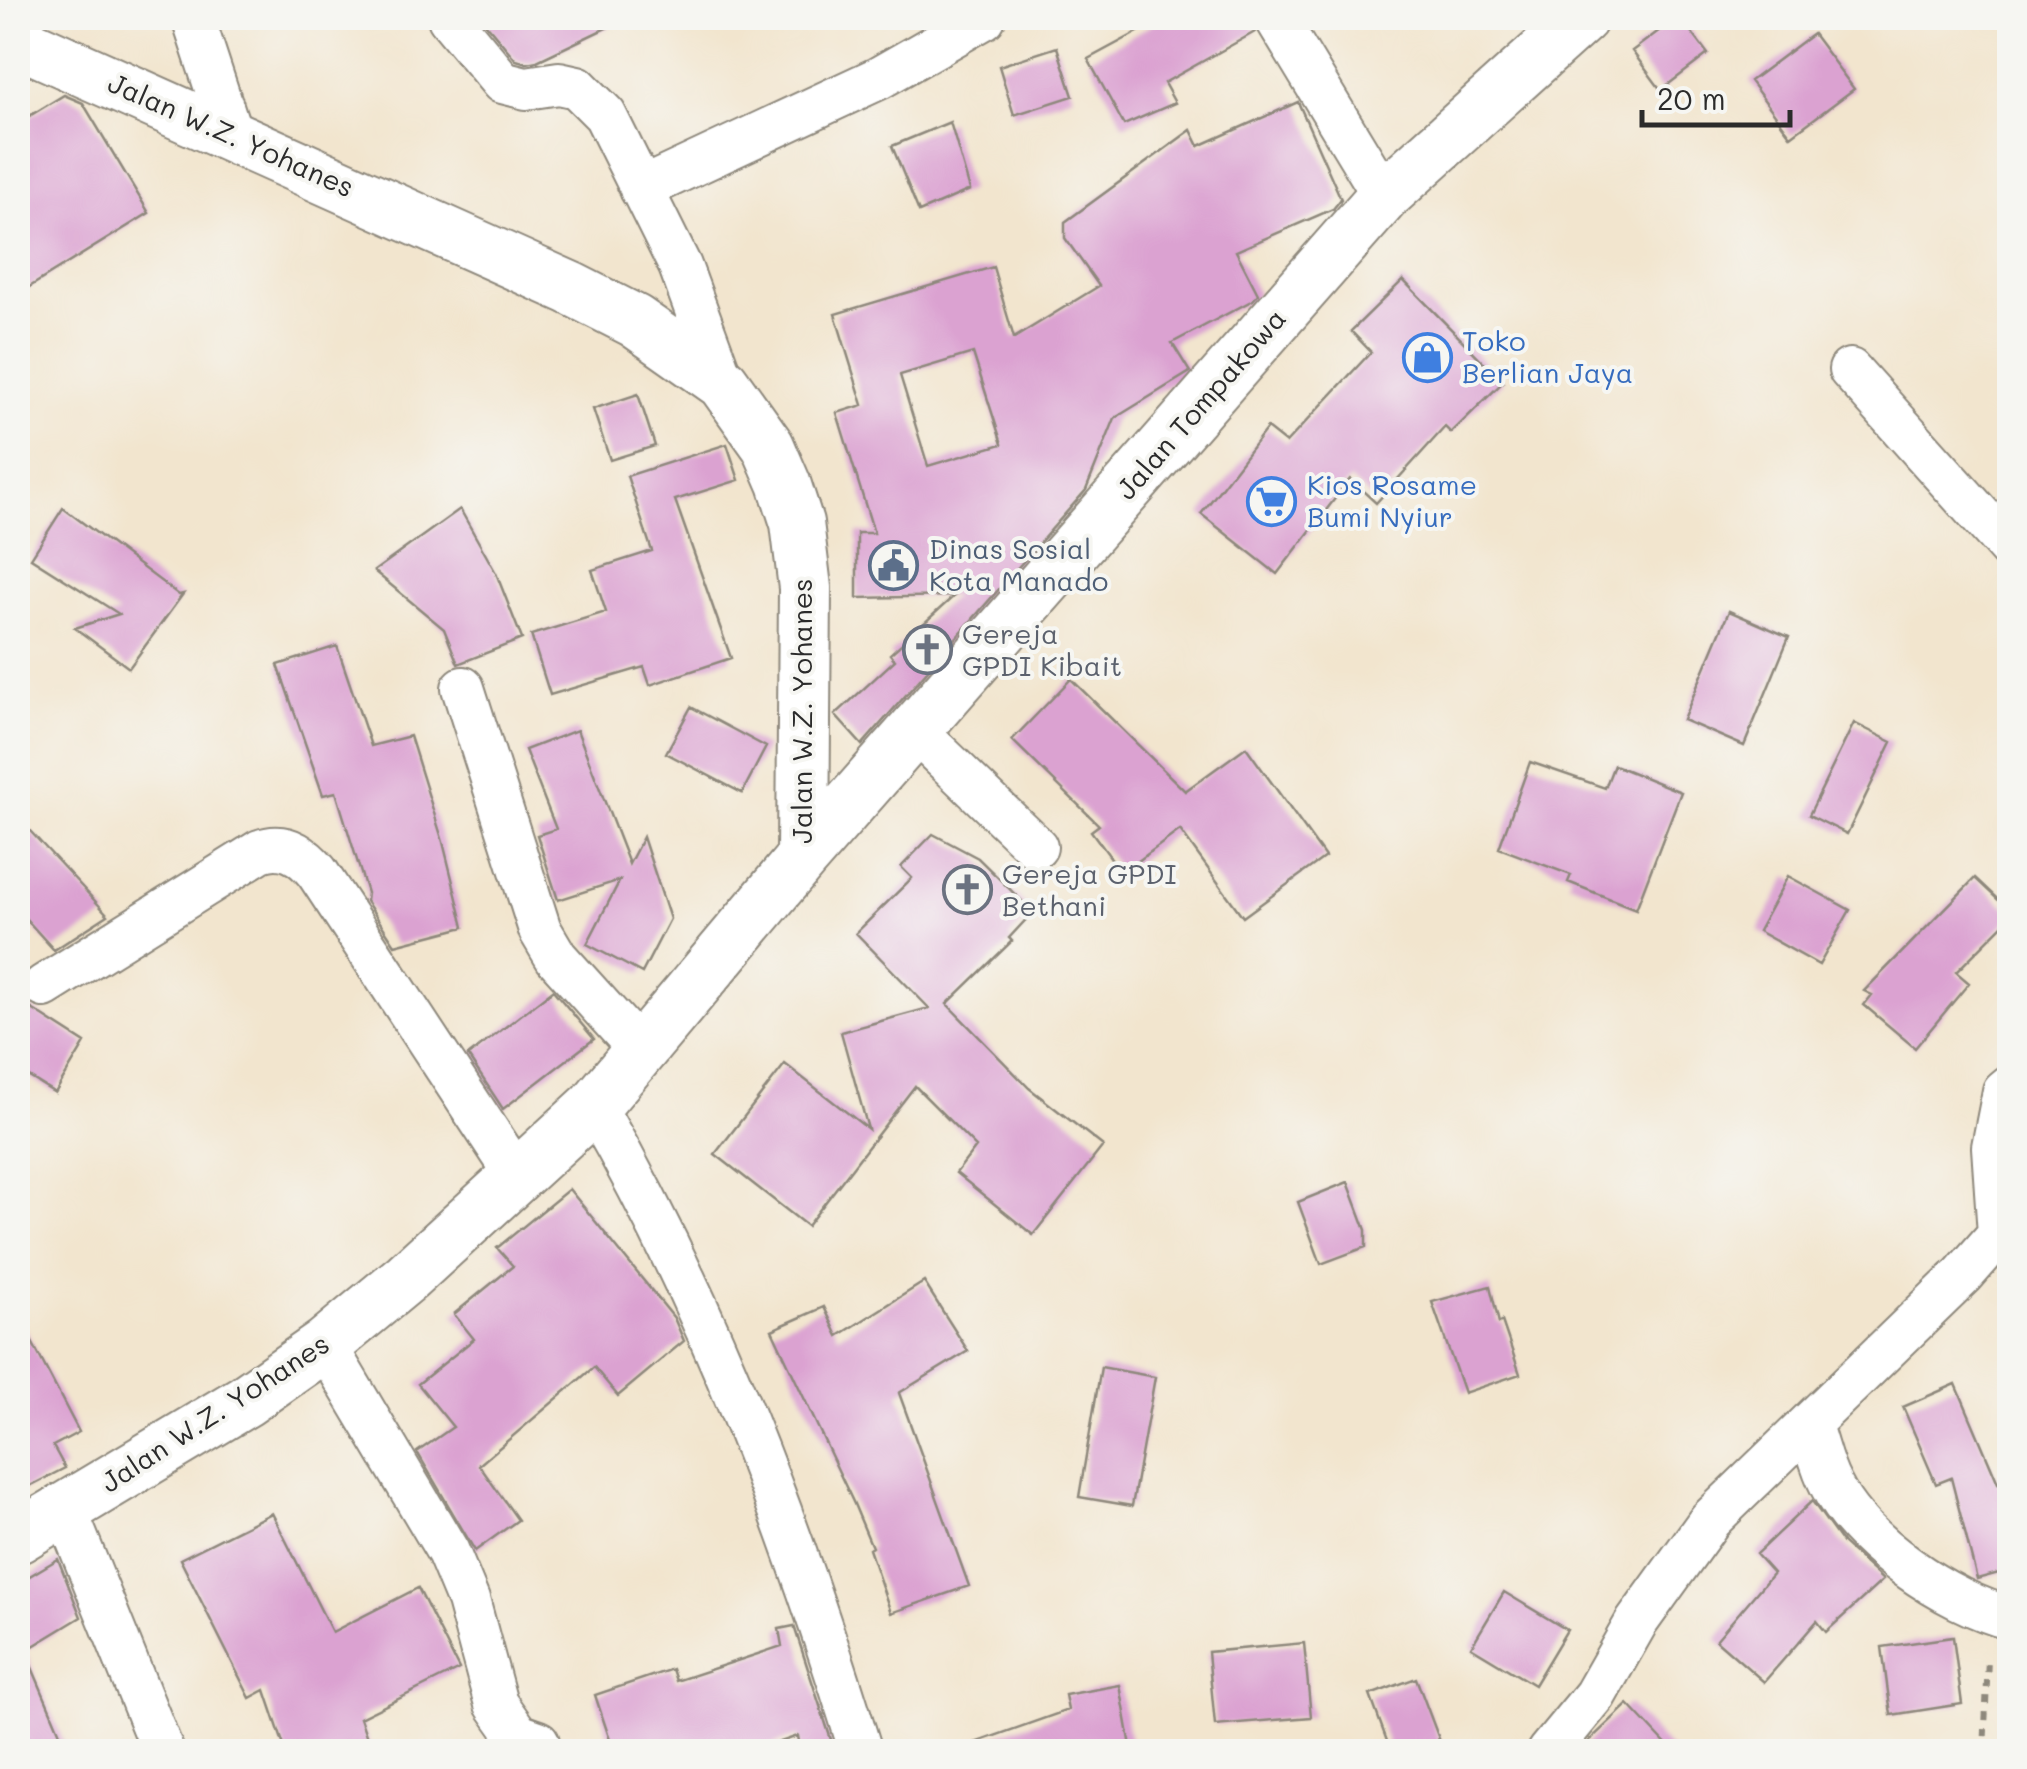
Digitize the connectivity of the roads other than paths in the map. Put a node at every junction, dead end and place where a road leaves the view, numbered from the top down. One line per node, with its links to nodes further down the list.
1 (193, 18): 7 (street)
2 (449, 18): 8 (street)
3 (984, 18): 8 (street)
4 (1276, 18): 9 (street)
5 (1582, 18): 9 (street, Jalan Tompakowa)
6 (18, 41): 7 (street, Jalan W.Z. Yohanes)
7 (231, 134): 11 (street, Jalan W.Z. Yohanes)
8 (642, 189): 11 (street)
9 (1384, 196): 14 (street, Jalan Tompakowa)
10 (1850, 370): 12 (street)
11 (723, 382): 16 (street, Jalan W.Z. Yohanes)
12 (2010, 549)
13 (462, 688): 18 (street)
14 (915, 730): 15 (street); 16 (street, Jalan Tompakowa)
15 (1036, 847)
16 (802, 856): 18 (street, Jalan W.Z. Yohanes)
17 (44, 986): 21 (street)
18 (640, 1050): 20 (street, Jalan W.Z. Yohanes)
19 (2010, 1086): 23 (street)
20 (594, 1106): 21 (street, Jalan W.Z. Yohanes); 29 (street)
21 (518, 1177): 22 (street, Jalan W.Z. Yohanes)
22 (325, 1346): 24 (street, Jalan W.Z. Yohanes); 27 (street)
23 (1810, 1426): 26 (street); 30 (street)
24 (65, 1509): 25 (street, Jalan W.Z. Yohanes); 28 (street)
25 (18, 1537)
26 (2000, 1615)
27 (538, 1742)
28 (163, 1752)
29 (862, 1752)
30 (1548, 1752)

